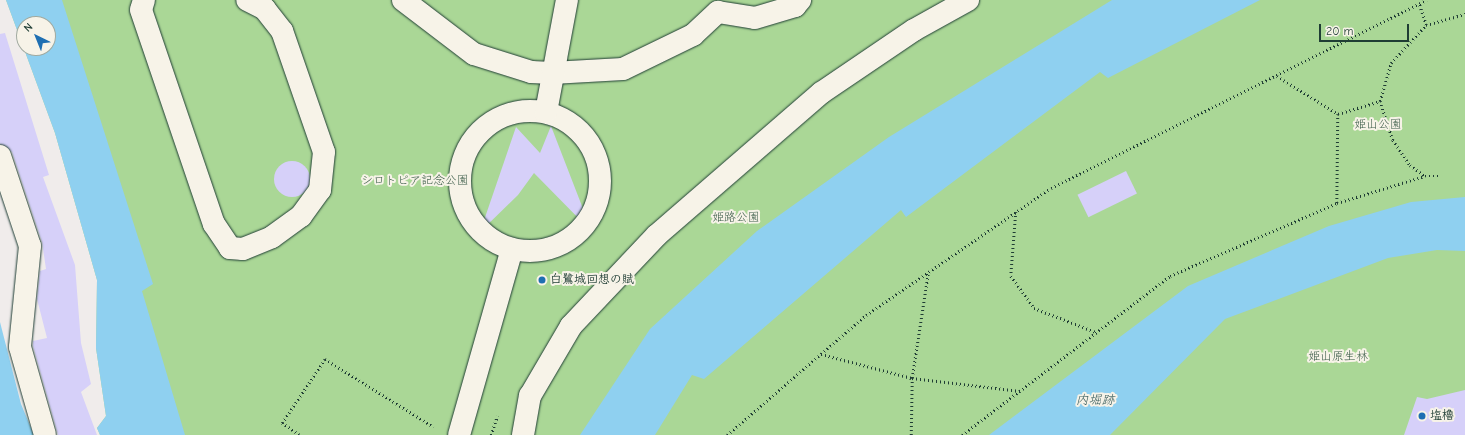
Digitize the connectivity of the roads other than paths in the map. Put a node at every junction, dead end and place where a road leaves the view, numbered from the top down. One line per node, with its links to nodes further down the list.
1 (144, 0): 2 (street)
2 (247, 0)
3 (403, 0): 8 (street)
4 (567, 0): 8 (street)
5 (800, 0): 7 (street)
6 (968, 0): 14 (street)
7 (722, 6): 8 (street)
8 (552, 73): 9 (street)
9 (546, 112): 11 (street); 11 (street)
10 (0, 156): 13 (street)
11 (512, 249): 12 (street)
12 (450, 433)
13 (45, 435)
14 (523, 435)

